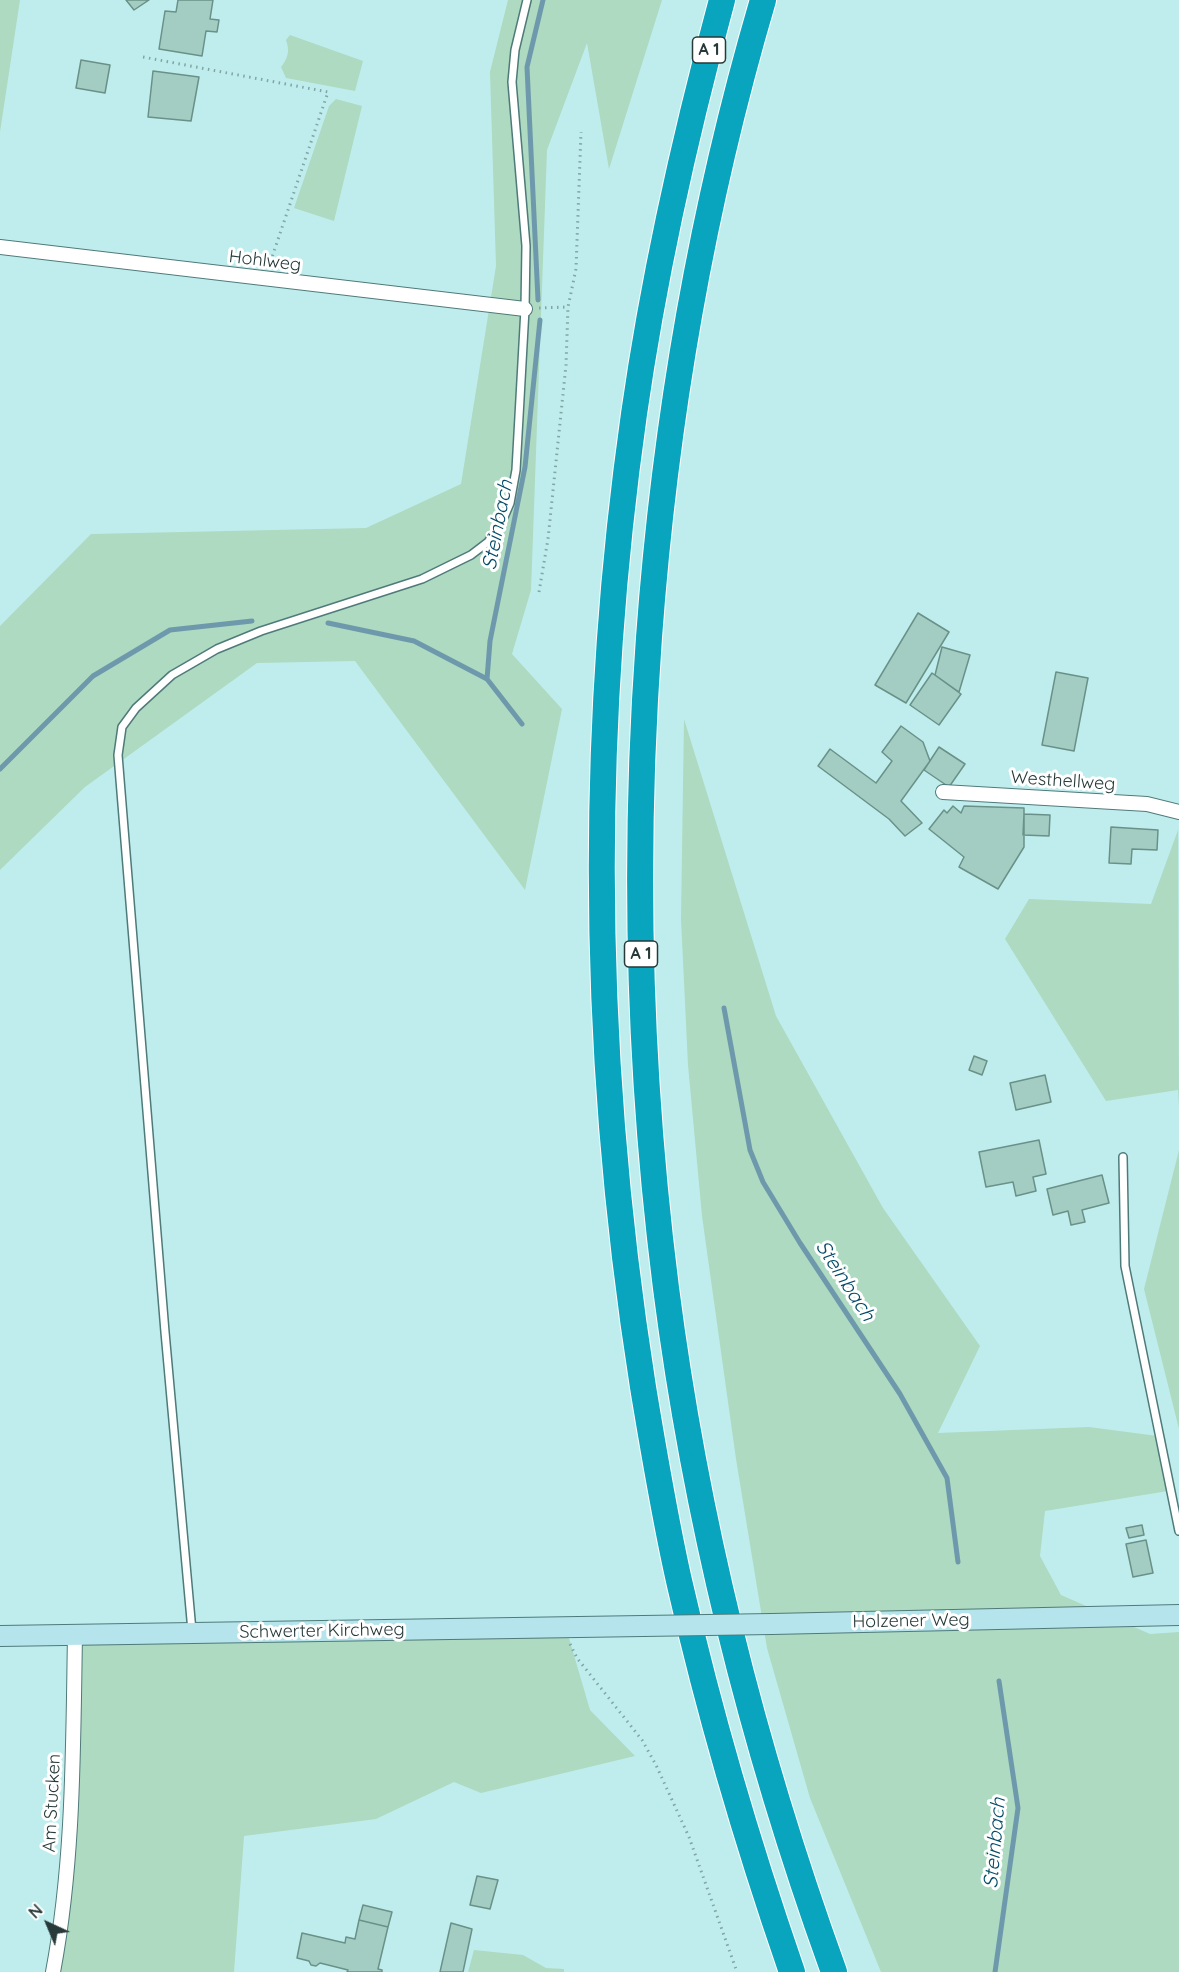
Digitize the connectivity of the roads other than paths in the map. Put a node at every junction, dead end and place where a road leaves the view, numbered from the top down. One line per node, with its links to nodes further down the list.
1 (527, 0): 5 (lane)
2 (722, 0): 16 (highway, A 1)
3 (763, 0): 17 (highway, A 1)
4 (0, 247): 5 (street, Hohlweg)
5 (525, 309): 13 (lane)
6 (943, 792): 7 (street, Westhellweg)
7 (1179, 812)
8 (1123, 1157): 9 (lane)
9 (1179, 1531)
10 (1179, 1615): 11 (main road, Holzener Weg, bridge)
11 (643, 1626): 13 (main road, Schwerter Kirchweg)
12 (75, 1634): 13 (main road, Schwerter Kirchweg); 14 (main road, Schwerter Kirchweg); 15 (street, Am Stucken)
13 (192, 1634)
14 (0, 1636)
15 (53, 1972)
16 (792, 1972)
17 (834, 1972)

